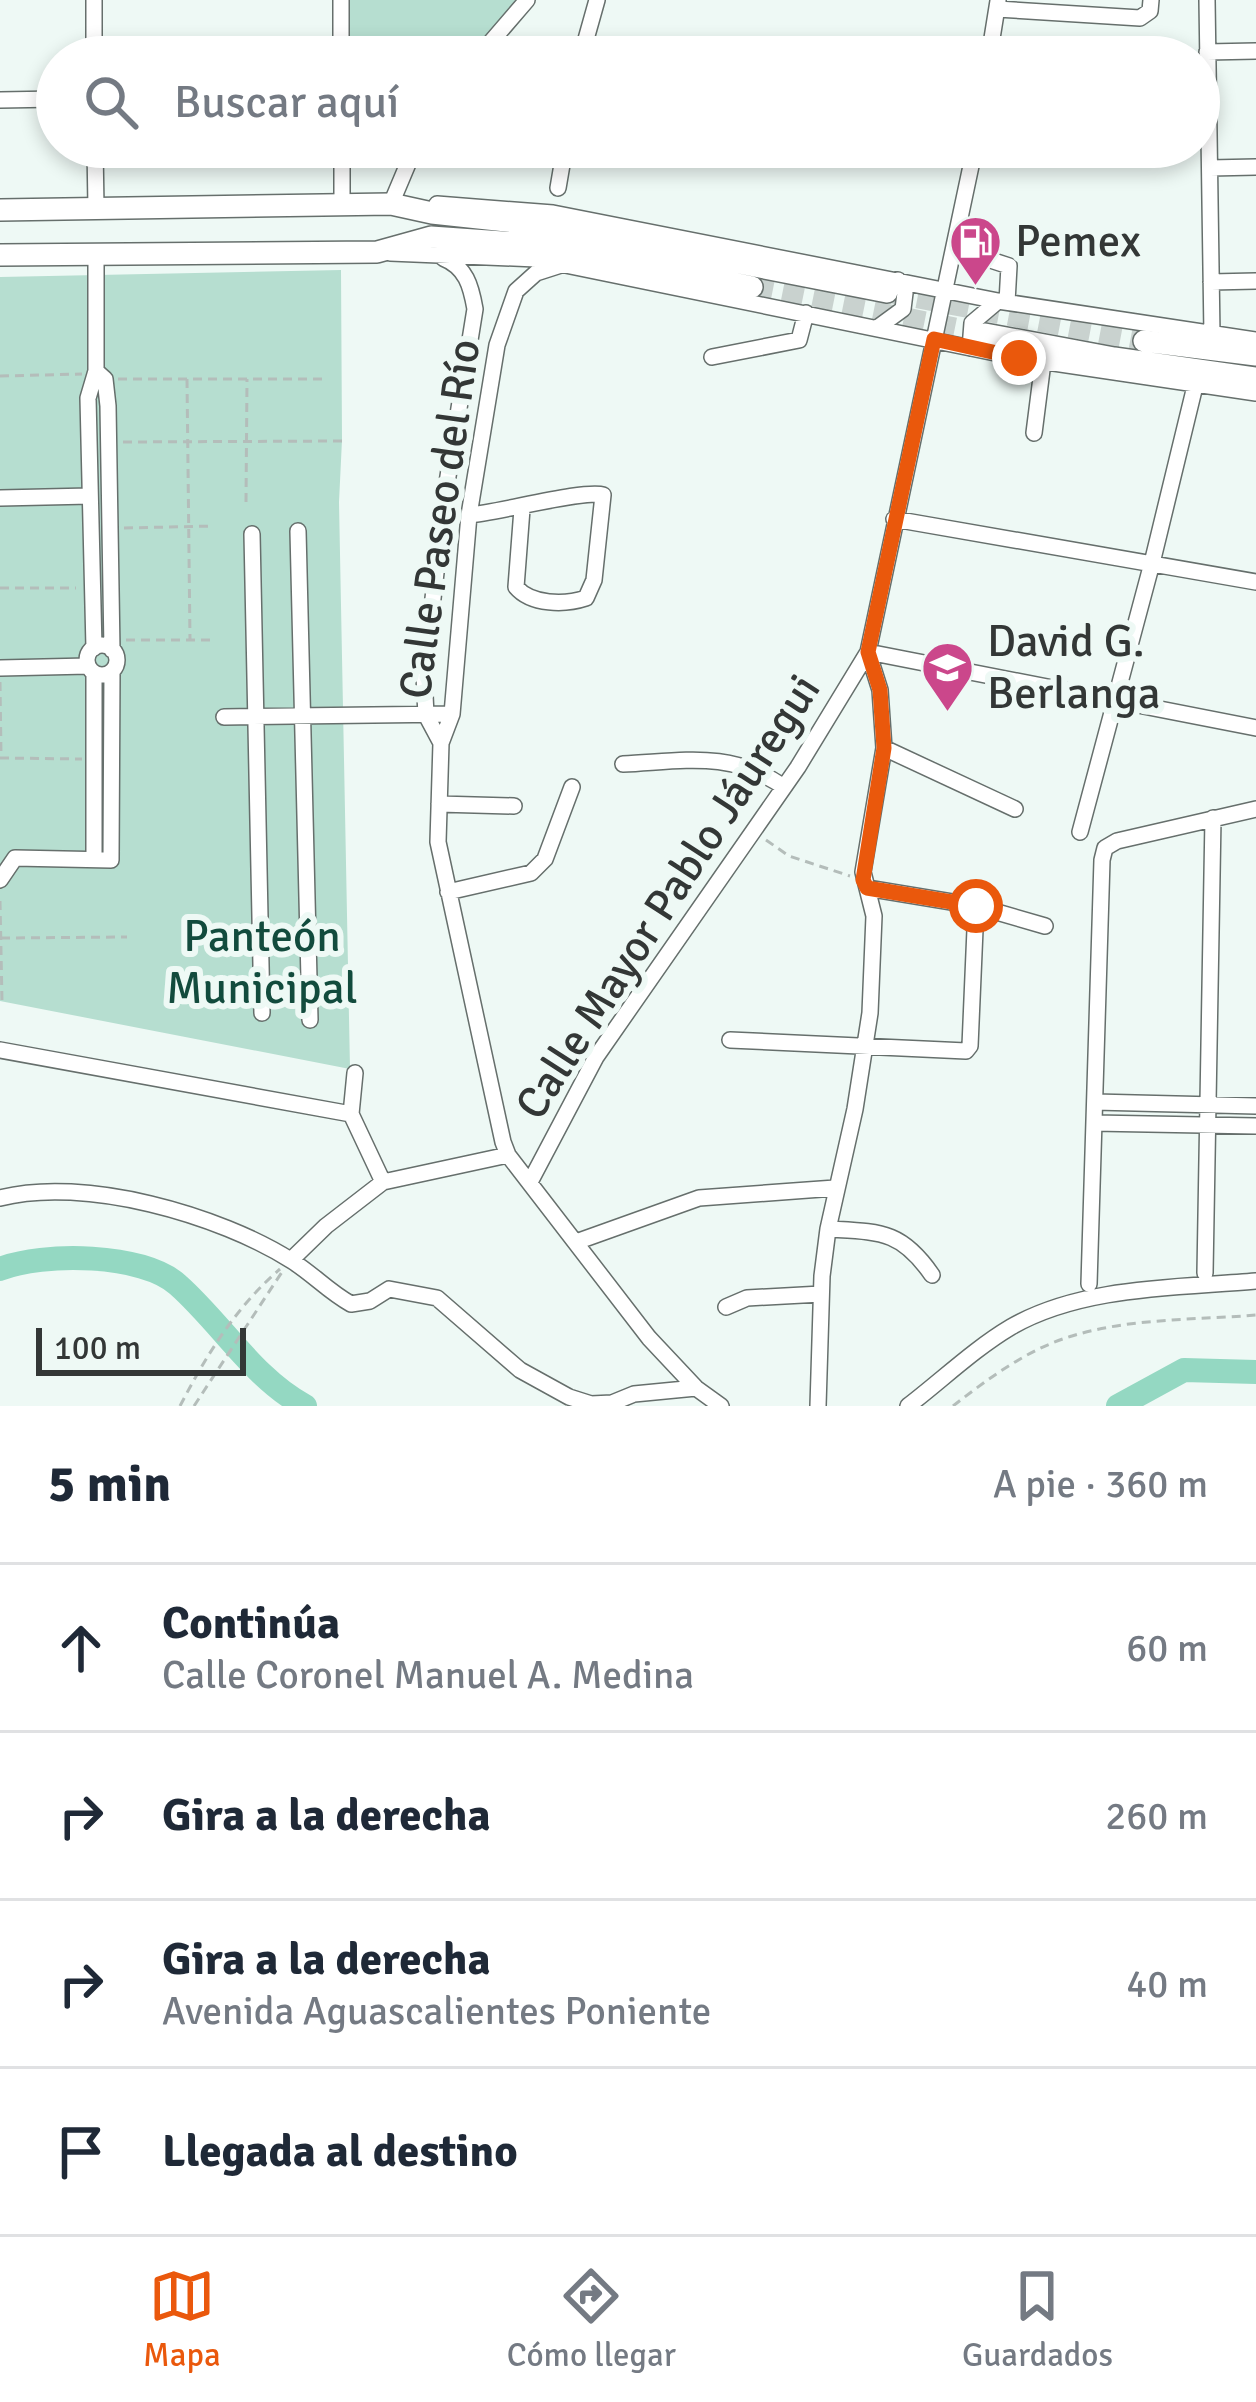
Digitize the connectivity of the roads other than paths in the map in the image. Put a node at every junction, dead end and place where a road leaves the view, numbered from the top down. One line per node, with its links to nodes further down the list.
1 (94, 0): 9 (street)
2 (341, 0): 10 (street)
3 (527, 0): 11 (street)
4 (597, 0): 12 (street)
5 (1151, 0): 8 (street)
6 (1207, 0): 14 (street)
7 (997, 4): 8 (street); 13 (street)
8 (1097, 8)
9 (94, 36)
10 (341, 36)
11 (496, 36)
12 (587, 36)
13 (992, 36)
14 (1207, 36)
15 (1256, 51): 16 (street)
16 (1220, 52)
17 (36, 99): 18 (street)
18 (0, 100)
19 (1256, 166): 26 (street)
20 (95, 168): 30 (street)
21 (342, 168): 28 (street)
22 (406, 168): 29 (street)
23 (561, 168): 27 (street)
24 (971, 168): 32 (street)
25 (1210, 168): 39 (street)
26 (1220, 168)
27 (558, 188)
28 (343, 204): 29 (main road); 30 (main road)
29 (391, 204): 40 (main road)
30 (96, 208): 31 (main road)
31 (0, 210)
32 (954, 248): 42 (street); 43 (street)
33 (97, 252): 34 (main road); 35 (main road); 54 (street)
34 (377, 252): 36 (street); 41 (main road)
35 (0, 255)
36 (435, 255): 37 (street); 76 (street, Calle Paseo del Río)
37 (564, 264): 44 (street); 62 (street, Calle Paseo del Río)
38 (1256, 281): 39 (street)
39 (1211, 282): 46 (street)
40 (893, 286): 42 (street); 45 (street)
41 (752, 287)
42 (945, 290): 43 (street); 47 (street)
43 (1003, 302): 46 (street); 49 (street)
44 (806, 313): 45 (street); 52 (street)
45 (877, 328): 47 (street)
46 (1211, 335): 48 (street)
47 (934, 339): 49 (street); 63 (street)
48 (1256, 340)
49 (978, 341): 53 (street); 55 (main road)
50 (1144, 341): 51 (main road)
51 (1256, 356)
52 (712, 357)
53 (1042, 362): 56 (street); 58 (street)
54 (95, 375): 59 (street); 68 (street)
55 (1256, 378)
56 (1195, 386): 57 (street); 66 (street)
57 (1256, 393)
58 (1034, 433)
59 (90, 496): 60 (street); 69 (street)
60 (0, 498)
61 (522, 509): 61 (street); 62 (street)
62 (469, 515): 74 (street, Calle Paseo del Río)
63 (894, 519): 66 (street); 70 (street)
64 (298, 531): 75 (street)
65 (252, 534): 77 (street)
66 (1152, 563): 67 (street); 73 (street)
67 (1256, 582)
68 (112, 645): 69 (street); 72 (street)
69 (94, 648): 72 (street)
70 (868, 652): 73 (street); 81 (street); 84 (street, Calle Mayor Pablo Jáuregui)
71 (0, 668): 72 (street)
72 (98, 670): 91 (street); 91 (street)
73 (1117, 700): 79 (street); 90 (street)
74 (452, 714): 76 (street); 80 (street, Calle Paseo del Río)
75 (302, 715): 76 (street); 77 (street); 98 (street)
76 (426, 715): 80 (street, Calle Paseo del Río)
77 (257, 716): 78 (street); 97 (street)
78 (224, 717)
79 (1256, 728)
80 (441, 743): 85 (street, Calle Paseo del Río)
81 (884, 748): 87 (street); 93 (street)
82 (623, 764): 84 (street)
83 (572, 787): 94 (street)
84 (784, 787): 112 (street, Calle Mayor Pablo Jáuregui)
85 (439, 804): 86 (street); 94 (street, Calle Paseo del Río)
86 (514, 806)
87 (1015, 809)
88 (1256, 809): 89 (street)
89 (1214, 818): 103 (street); 104 (street)
90 (1080, 832)
91 (94, 860): 92 (street)
92 (0, 880)
93 (865, 884): 95 (street); 100 (street)
94 (448, 892): 110 (street, Calle Paseo del Río)
95 (976, 906): 96 (street); 100 (street)
96 (1045, 926)
97 (262, 1013)
98 (310, 1020)
99 (730, 1040): 100 (street)
100 (866, 1047): 113 (street)
101 (0, 1050): 106 (street)
102 (355, 1073): 106 (street)
103 (1095, 1102): 104 (street); 107 (street)
104 (1208, 1105): 105 (street); 108 (street)
105 (1256, 1106)
106 (351, 1114): 111 (street)
107 (1094, 1123): 108 (street); 121 (street)
108 (1208, 1125): 109 (street); 118 (street)
109 (1256, 1126)
110 (508, 1156): 111 (street); 112 (street, Calle Paseo del Río)
111 (383, 1182): 117 (street)
112 (530, 1182): 116 (street, Calle Paseo del Río)
113 (835, 1188): 115 (street); 116 (street)
114 (0, 1198): 117 (street)
115 (828, 1228): 119 (street); 122 (street)
116 (576, 1242): 124 (street, Calle Paseo del Río)
117 (291, 1260): 124 (street)
118 (1204, 1273)
119 (932, 1275)
120 (1256, 1281): 127 (street)
121 (1089, 1284)
122 (821, 1294): 123 (street); 126 (street)
123 (726, 1307)
124 (696, 1388): 125 (street, Calle Paseo del Río)
125 (722, 1406)
126 (818, 1406)
127 (908, 1406)

